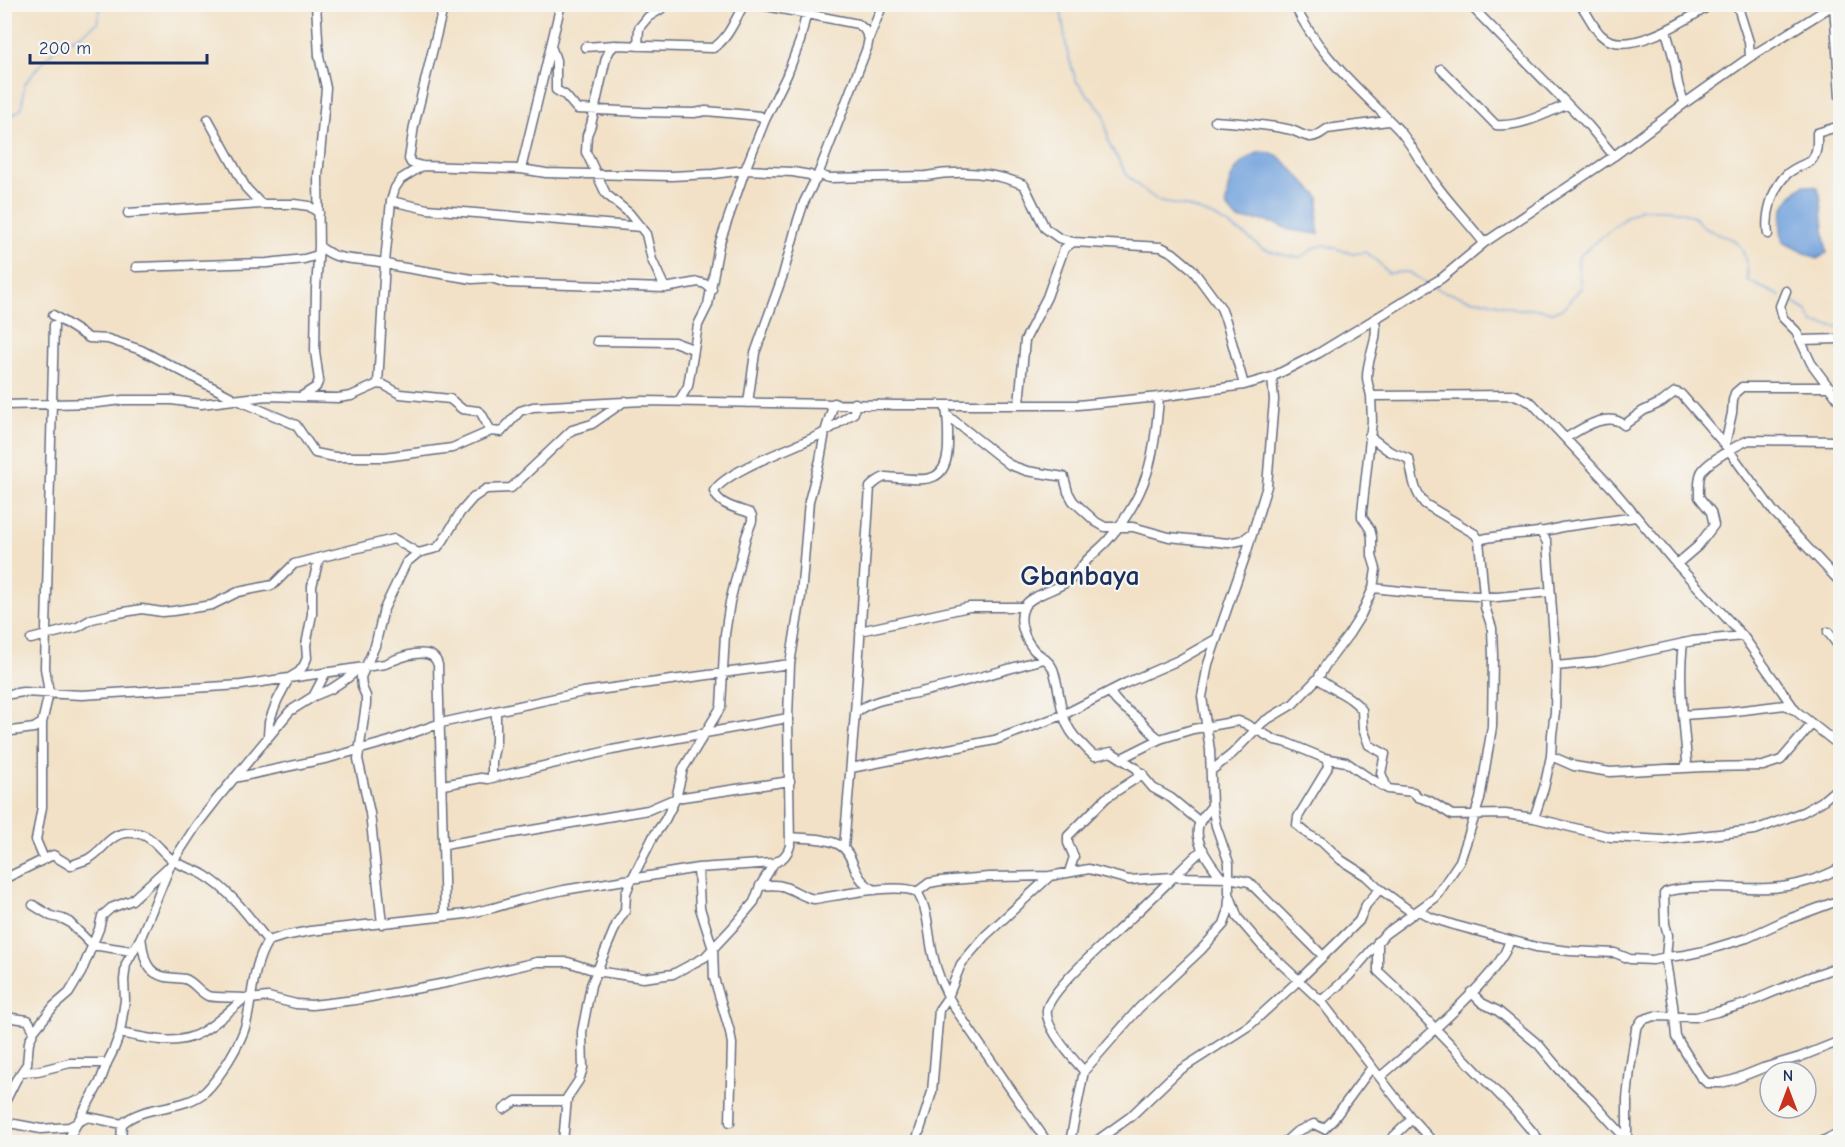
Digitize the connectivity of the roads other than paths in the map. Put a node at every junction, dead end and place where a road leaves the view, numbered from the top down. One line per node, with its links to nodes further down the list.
1 (316, 4): 41 (street)
2 (444, 4): 33 (street)
3 (561, 4): 18 (street)
4 (744, 4): 19 (street)
5 (755, 4): 14 (street)
6 (883, 4): 16 (street)
7 (1294, 4): 29 (street)
8 (1469, 4): 25 (street)
9 (1581, 4): 15 (street)
10 (1712, 4): 15 (street)
11 (1737, 4): 21 (street)
12 (1835, 5): 21 (street); 23 (street)
13 (661, 9): 19 (street)
14 (806, 15): 16 (street); 28 (street)
15 (1666, 31): 24 (street)
16 (868, 38): 37 (street)
17 (615, 45): 19 (street); 20 (street); 26 (street)
18 (551, 46): 26 (street); 34 (street)
19 (638, 46)
20 (585, 47)
21 (1750, 57): 24 (street)
22 (1441, 69): 25 (street)
23 (1840, 97)
24 (1685, 103): 32 (street)
25 (1566, 105): 32 (street)
26 (595, 109): 28 (street); 36 (street)
27 (208, 120): 39 (street)
28 (765, 120): 35 (street)
29 (1388, 121): 30 (street); 46 (street)
30 (1215, 122)
31 (1840, 126): 43 (street)
32 (1614, 156): 46 (street)
33 (422, 166): 34 (street); 38 (street)
34 (521, 169): 36 (street)
35 (745, 170): 36 (street); 37 (street); 52 (street)
36 (596, 174): 42 (street)
37 (818, 176): 44 (street); 72 (street)
38 (391, 201): 42 (street); 49 (street)
39 (261, 204): 40 (street); 41 (street)
40 (128, 213)
41 (318, 213): 48 (street)
42 (641, 227): 51 (street)
43 (1768, 234)
44 (1059, 238): 45 (street); 47 (street)
45 (1073, 242): 47 (street); 63 (street)
46 (1484, 243): 55 (street)
47 (1064, 249): 76 (street)
48 (319, 250): 49 (street); 50 (street); 66 (street)
49 (385, 262): 51 (street); 62 (street)
50 (136, 267)
51 (664, 288): 52 (street)
52 (712, 289): 60 (street)
53 (1786, 291): 58 (street)
54 (53, 315): 68 (street)
55 (1375, 320): 61 (street); 65 (street)
56 (54, 325): 75 (street)
57 (1840, 339): 58 (street)
58 (1801, 340): 64 (street)
59 (597, 341): 60 (street)
60 (693, 349): 70 (street)
61 (1272, 377): 63 (street); 89 (street)
62 (378, 384): 66 (street); 80 (street)
63 (1244, 385): 67 (street)
64 (1830, 387): 71 (street); 85 (street)
65 (1371, 396): 82 (street); 83 (street)
66 (299, 397): 68 (street)
67 (1159, 397): 76 (street); 87 (street)
68 (236, 399): 75 (street); 80 (street)
69 (626, 401): 70 (street); 80 (street); 91 (street)
70 (679, 401): 72 (street)
71 (1840, 402)
72 (748, 403): 73 (street)
73 (834, 403): 74 (street); 81 (street)
74 (855, 403): 78 (street); 81 (street)
75 (52, 404): 77 (street); 101 (street)
76 (1019, 404): 78 (street)
77 (4, 405)
78 (945, 405): 79 (street)
79 (948, 416): 87 (street); 99 (street)
80 (491, 431)
81 (825, 432): 108 (street); 112 (street)
82 (1369, 436): 90 (street); 95 (street)
83 (1566, 438): 85 (street); 86 (street)
84 (1840, 441): 85 (street)
85 (1726, 448): 93 (street); 94 (street)
86 (1636, 517): 88 (street); 93 (street)
87 (1117, 528): 89 (street); 98 (street)
88 (1540, 531): 90 (street); 96 (street)
89 (1252, 533): 104 (street)
90 (1479, 540): 97 (street)
91 (418, 553): 92 (street); 110 (street)
92 (319, 559): 101 (street); 113 (street)
93 (1677, 564): 102 (street)
94 (1839, 577)
95 (1373, 588): 97 (street); 114 (street)
96 (1550, 591): 97 (street); 109 (street)
97 (1483, 595): 153 (street)
98 (1024, 607): 99 (street); 107 (street)
99 (860, 631): 119 (street)
100 (1828, 632): 106 (street)
101 (46, 636): 103 (street); 116 (street)
102 (1743, 636): 105 (street); 122 (street)
103 (31, 639)
104 (1216, 639): 115 (street); 130 (street)
105 (1683, 643): 109 (street); 124 (street)
106 (1840, 648)
107 (1044, 659): 120 (street); 125 (street)
108 (790, 664): 112 (street); 126 (street)
109 (1556, 666): 138 (street)
110 (362, 668): 111 (street); 118 (street); 128 (street); 137 (street)
111 (326, 672): 113 (street); 118 (street)
112 (722, 673): 121 (street); 133 (street)
113 (289, 678): 116 (street); 134 (street)
114 (1318, 678): 131 (street); 150 (street)
115 (1110, 691): 125 (street); 135 (street)
116 (49, 693): 117 (street); 127 (street)
117 (4, 695)
118 (314, 696): 134 (street)
119 (856, 699): 120 (street); 123 (street)
120 (871, 704): 123 (street)
121 (496, 711): 128 (street); 145 (street)
122 (1796, 711): 124 (street); 129 (street)
123 (855, 713): 141 (street)
124 (1683, 714): 142 (street)
125 (1063, 715): 139 (street); 141 (street)
126 (788, 718): 133 (street); 147 (street)
127 (42, 723): 132 (street); 160 (street)
128 (441, 723): 137 (street); 148 (street)
129 (1812, 724): 136 (street); 142 (street)
130 (1207, 726): 131 (street); 135 (street); 143 (street)
131 (1255, 729): 140 (street); 143 (street)
132 (4, 732)
133 (705, 734): 145 (street); 151 (street)
134 (268, 735): 146 (street)
135 (1160, 739): 139 (street)
136 (1840, 746)
137 (359, 750): 146 (street); 180 (street)
138 (1551, 756): 142 (street); 154 (street)
139 (1122, 758): 144 (street)
140 (1326, 758): 150 (street); 172 (street)
141 (851, 768): 158 (street)
142 (1684, 768)
143 (1212, 770): 152 (street)
144 (1143, 774): 155 (street); 165 (street)
145 (492, 777): 148 (street)
146 (233, 778): 161 (street)
147 (790, 781): 151 (street); 156 (street)
148 (443, 785): 157 (street)
149 (1840, 786): 154 (street)
150 (1387, 788): 153 (street)
151 (676, 798): 157 (street); 169 (street)
152 (1212, 806): 155 (street); 168 (street)
153 (1474, 815): 154 (street); 178 (street)
154 (1534, 818)
155 (1200, 822): 159 (street)
156 (790, 837): 158 (street); 162 (street)
157 (444, 845): 179 (street)
158 (844, 848): 173 (street)
159 (1203, 849): 167 (street); 168 (street)
160 (44, 859): 161 (street); 170 (street)
161 (172, 863): 181 (street); 182 (street); 185 (street)
162 (774, 863): 163 (street); 171 (street)
163 (698, 867): 169 (street); 186 (street)
164 (1840, 868): 189 (street)
165 (1069, 872): 166 (street); 167 (street)
166 (1050, 876): 174 (street); 194 (street)
167 (1173, 877): 168 (street); 206 (street)
168 (1224, 877): 175 (street); 188 (street)
169 (632, 878): 179 (street); 191 (street)
170 (4, 879)
171 (760, 886): 173 (street); 186 (street)
172 (1380, 889): 178 (street); 188 (street)
173 (875, 890): 174 (street)
174 (917, 892): 194 (street)
175 (1229, 893): 192 (street); 206 (street)
176 (1840, 900): 189 (street)
177 (33, 904): 185 (street)
178 (1416, 912): 183 (street); 184 (street)
179 (446, 916): 180 (street)
180 (382, 924): 182 (street)
181 (141, 937): 187 (street); 195 (street)
182 (268, 941): 195 (street)
183 (1378, 941): 196 (street); 199 (street)
184 (1509, 941): 189 (street); 193 (street)
185 (92, 945): 187 (street); 200 (street)
186 (713, 949): 191 (street); 216 (street)
187 (132, 951): 201 (street)
188 (1323, 956): 192 (street)
189 (1666, 957): 198 (street)
190 (1840, 966): 198 (street)
191 (596, 971): 195 (street); 210 (street)
192 (1299, 980): 196 (street); 226 (street)
193 (1472, 992): 199 (street); 219 (street)
194 (948, 997): 223 (street); 224 (street)
195 (247, 999): 201 (street); 217 (street)
196 (1321, 1001): 205 (street)
197 (4, 1017): 200 (street)
198 (1674, 1017): 202 (street); 219 (street)
199 (1436, 1030): 208 (street); 230 (street)
200 (34, 1031): 207 (street)
201 (120, 1033): 204 (street)
202 (1840, 1041)
203 (89, 1063): 204 (street); 207 (street); 209 (street)
204 (107, 1063): 209 (street)
205 (1372, 1067): 208 (street); 227 (street)
206 (1084, 1071): 225 (street)
207 (22, 1072): 211 (street)
208 (1380, 1077): 213 (street)
209 (100, 1082): 214 (street)
210 (567, 1101): 212 (street); 222 (street)
211 (4, 1104)
212 (504, 1109)
213 (1412, 1119): 228 (street); 229 (street)
214 (79, 1121): 215 (street); 217 (street); 220 (street)
215 (4, 1122)
216 (730, 1122)
217 (122, 1124): 221 (street)
218 (1840, 1132): 231 (street)
219 (1628, 1142)
220 (69, 1143)
221 (120, 1143)
222 (563, 1143)
223 (916, 1143)
224 (1047, 1143)
225 (1070, 1143)
226 (1095, 1143)
227 (1282, 1143)
228 (1388, 1143)
229 (1433, 1143)
230 (1541, 1143)
231 (1821, 1143)

